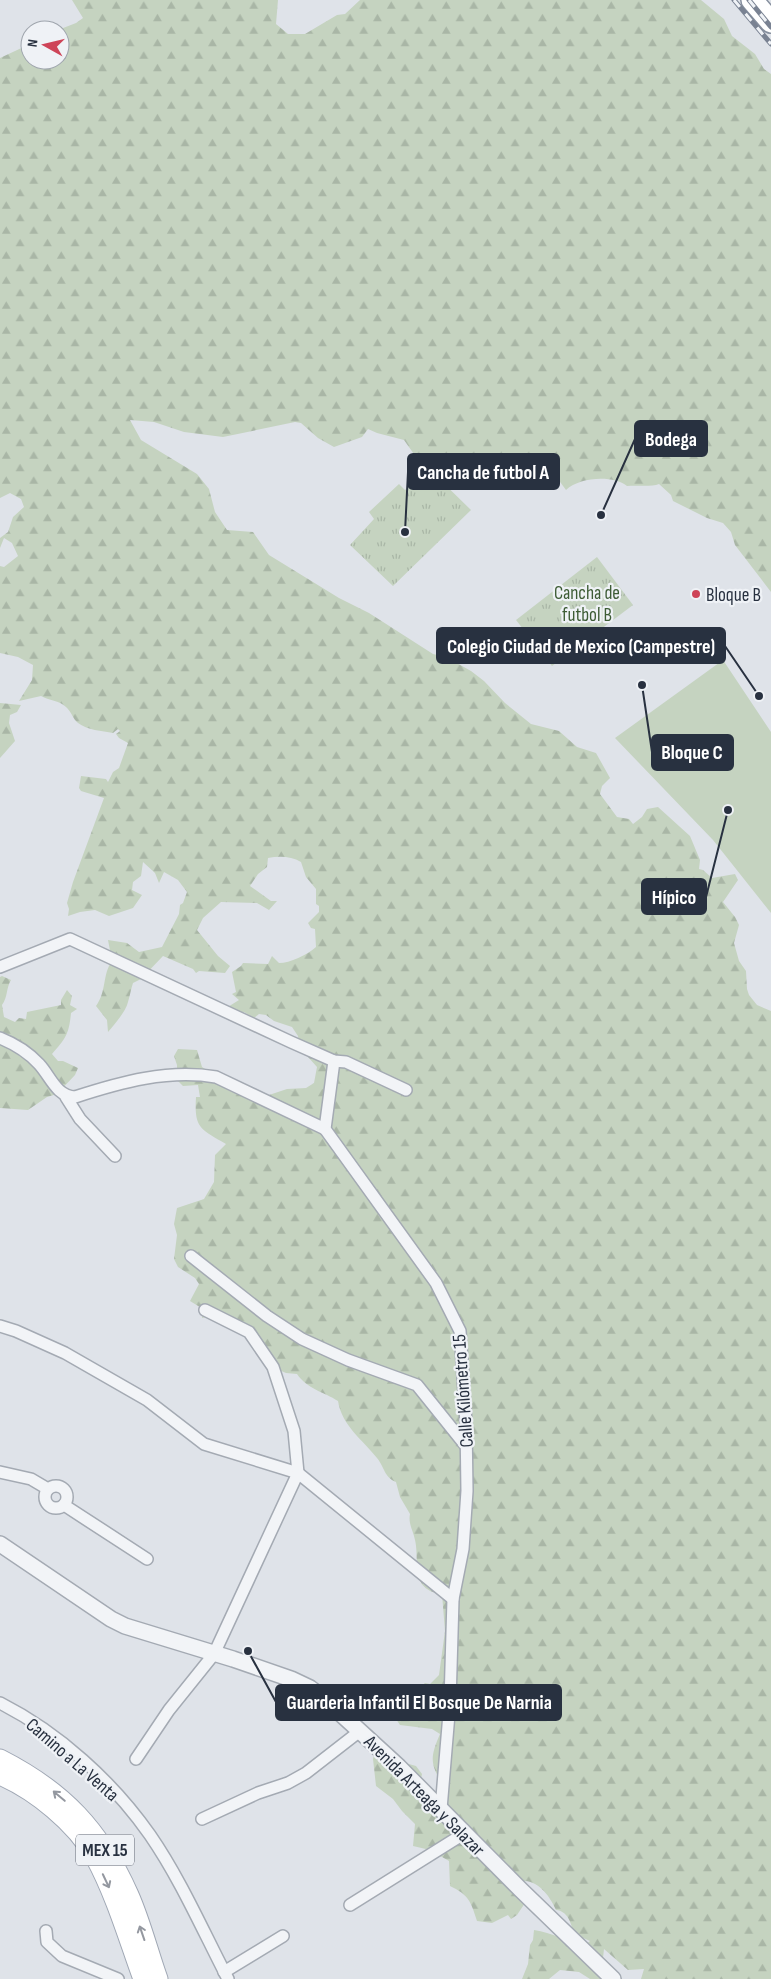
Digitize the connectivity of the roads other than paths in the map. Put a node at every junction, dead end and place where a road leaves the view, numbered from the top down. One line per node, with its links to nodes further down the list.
1 (752, 0): 2 (highway)
2 (771, 22)
3 (0, 967): 5 (street)
4 (0, 1038): 7 (street)
5 (334, 1061): 6 (street); 8 (street)
6 (406, 1090)
7 (66, 1097): 8 (street); 9 (street)
8 (325, 1130): 13 (street, Calle Kilómetro 15)
9 (114, 1156)
10 (192, 1256): 13 (street)
11 (206, 1310): 15 (street)
12 (0, 1326): 15 (street)
13 (466, 1446): 18 (street, Calle Kilómetro 15)
14 (0, 1472): 17 (street)
15 (298, 1473): 18 (street); 19 (street)
16 (0, 1544): 19 (street, Avenida Arteaga y Salazar)
17 (147, 1559)
18 (453, 1599): 25 (street, Calle Kilómetro 15)
19 (214, 1654): 21 (street, Avenida Arteaga y Salazar); 23 (street)
20 (0, 1703): 31 (street, Camino a La Venta)
21 (360, 1731): 25 (street, Avenida Arteaga y Salazar); 26 (street)
22 (0, 1759): 32 (main road, MEX 15, one-way to 22)
23 (136, 1759)
24 (0, 1775): 32 (main road, MEX 15, one-way to 32)
25 (441, 1809): 27 (street, Avenida Arteaga y Salazar)
26 (202, 1819)
27 (465, 1833): 28 (street); 34 (street, Avenida Arteaga y Salazar)
28 (350, 1904)
29 (46, 1931): 33 (street)
30 (283, 1936): 31 (street)
31 (226, 1975)
32 (146, 1978)
33 (118, 1979)
34 (613, 1979)

